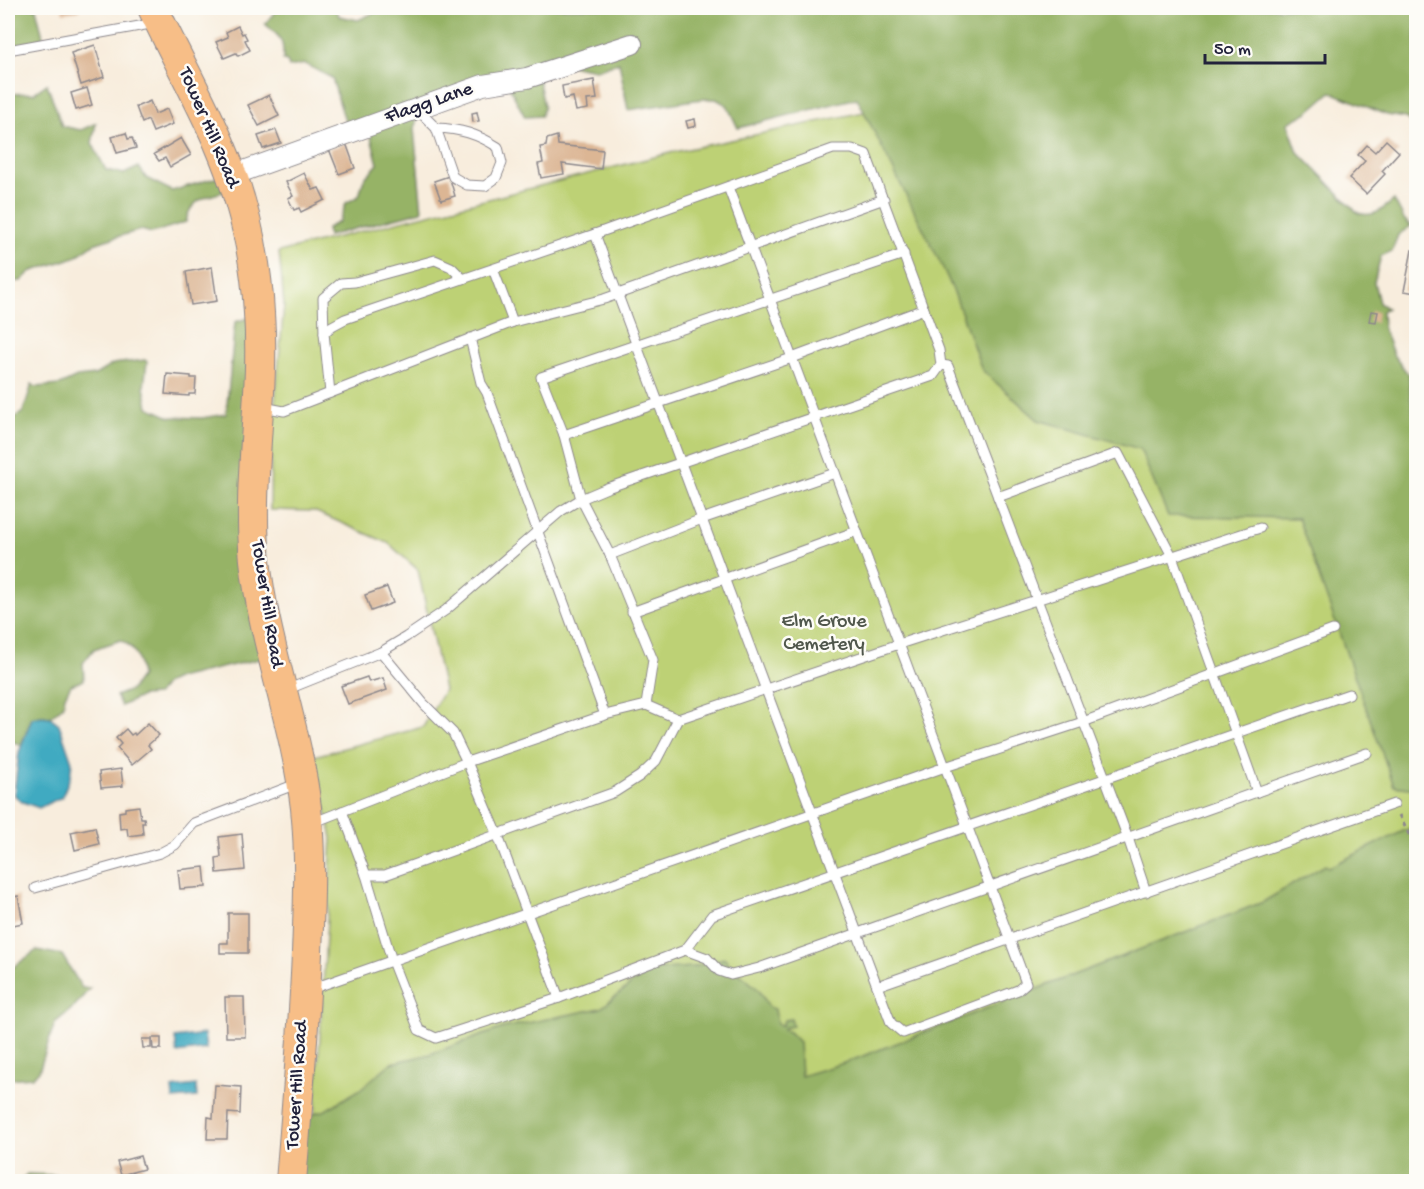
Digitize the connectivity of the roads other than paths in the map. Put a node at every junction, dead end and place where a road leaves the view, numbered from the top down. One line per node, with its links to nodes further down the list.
1 (157, 15): 3 (lane); 6 (main road, Tower Hill Road)
2 (632, 44): 4 (street, Flagg Lane)
3 (8, 50)
4 (416, 108): 5 (lane); 6 (street, Flagg Lane)
5 (436, 128): 5 (lane)
6 (230, 176): 25 (main road, Tower Hill Road)
7 (728, 187): 8 (lane); 9 (lane); 10 (lane)
8 (884, 199): 10 (lane); 11 (lane)
9 (595, 234): 12 (lane); 14 (lane)
10 (750, 247): 14 (lane); 15 (lane)
11 (904, 254): 15 (lane); 16 (lane)
12 (493, 269): 13 (lane); 17 (lane)
13 (463, 279): 18 (lane); 18 (lane)
14 (618, 295): 17 (lane); 20 (lane)
15 (770, 299): 20 (lane); 21 (lane)
16 (924, 309): 21 (lane); 22 (lane)
17 (513, 322): 19 (lane)
18 (324, 333): 23 (lane)
19 (470, 338): 23 (lane); 35 (lane)
20 (636, 345): 24 (lane); 27 (lane)
21 (792, 358): 24 (lane); 26 (lane)
22 (941, 365): 26 (lane); 30 (lane)
23 (330, 393): 25 (lane)
24 (658, 402): 27 (lane); 28 (lane)
25 (258, 406): 46 (main road, Tower Hill Road)
26 (814, 417): 28 (lane); 29 (lane)
27 (564, 435): 31 (lane)
28 (681, 462): 31 (lane); 32 (lane)
29 (835, 473): 32 (lane); 34 (lane)
30 (998, 497): 37 (lane); 39 (lane)
31 (581, 499): 35 (lane); 36 (lane)
32 (702, 519): 36 (lane); 38 (lane)
33 (1260, 528): 37 (lane)
34 (857, 531): 38 (lane); 42 (lane)
35 (537, 532): 43 (lane); 49 (lane)
36 (610, 555): 40 (lane)
37 (1172, 556): 39 (lane); 44 (lane)
38 (724, 579): 40 (lane); 45 (lane)
39 (1036, 598): 42 (lane); 51 (lane)
40 (632, 612): 48 (lane)
41 (1333, 630): 44 (lane)
42 (898, 644): 45 (lane); 55 (lane)
43 (381, 652): 46 (lane); 54 (lane)
44 (1215, 674): 51 (lane); 52 (lane)
45 (766, 689): 50 (lane); 61 (lane)
46 (281, 692): 57 (main road, Tower Hill Road)
47 (1348, 694): 52 (lane)
48 (646, 705): 49 (lane); 50 (lane)
49 (604, 715): 54 (lane)
50 (678, 719): 64 (lane)
51 (1083, 722): 55 (lane); 56 (lane)
52 (1235, 733): 56 (lane); 58 (lane)
53 (1367, 753): 58 (lane)
54 (467, 762): 60 (lane); 64 (lane)
55 (945, 767): 61 (lane); 63 (lane)
56 (1105, 780): 63 (lane); 65 (lane)
57 (301, 782): 62 (main road, Tower Hill Road); 69 (lane)
58 (1257, 792): 65 (lane)
59 (1394, 804): 70 (lane)
60 (342, 811): 62 (lane); 67 (lane)
61 (813, 813): 66 (lane); 71 (lane)
62 (307, 825): 77 (main road, Tower Hill Road)
63 (967, 826): 66 (lane); 68 (lane)
64 (497, 836): 67 (lane); 71 (lane)
65 (1128, 838): 68 (lane); 70 (lane)
66 (835, 872): 72 (lane); 74 (lane)
67 (366, 875): 75 (lane)
68 (990, 887): 72 (lane); 73 (lane)
69 (34, 888)
70 (1146, 892): 73 (lane)
71 (526, 914): 75 (lane); 78 (lane)
72 (858, 933): 74 (lane); 76 (lane)
73 (1010, 939): 76 (lane); 76 (lane)
74 (685, 950): 78 (lane)
75 (392, 961): 77 (lane); 78 (lane)
76 (877, 986)
77 (305, 990): 79 (main road, Tower Hill Road)
78 (559, 998)
79 (291, 1182)

